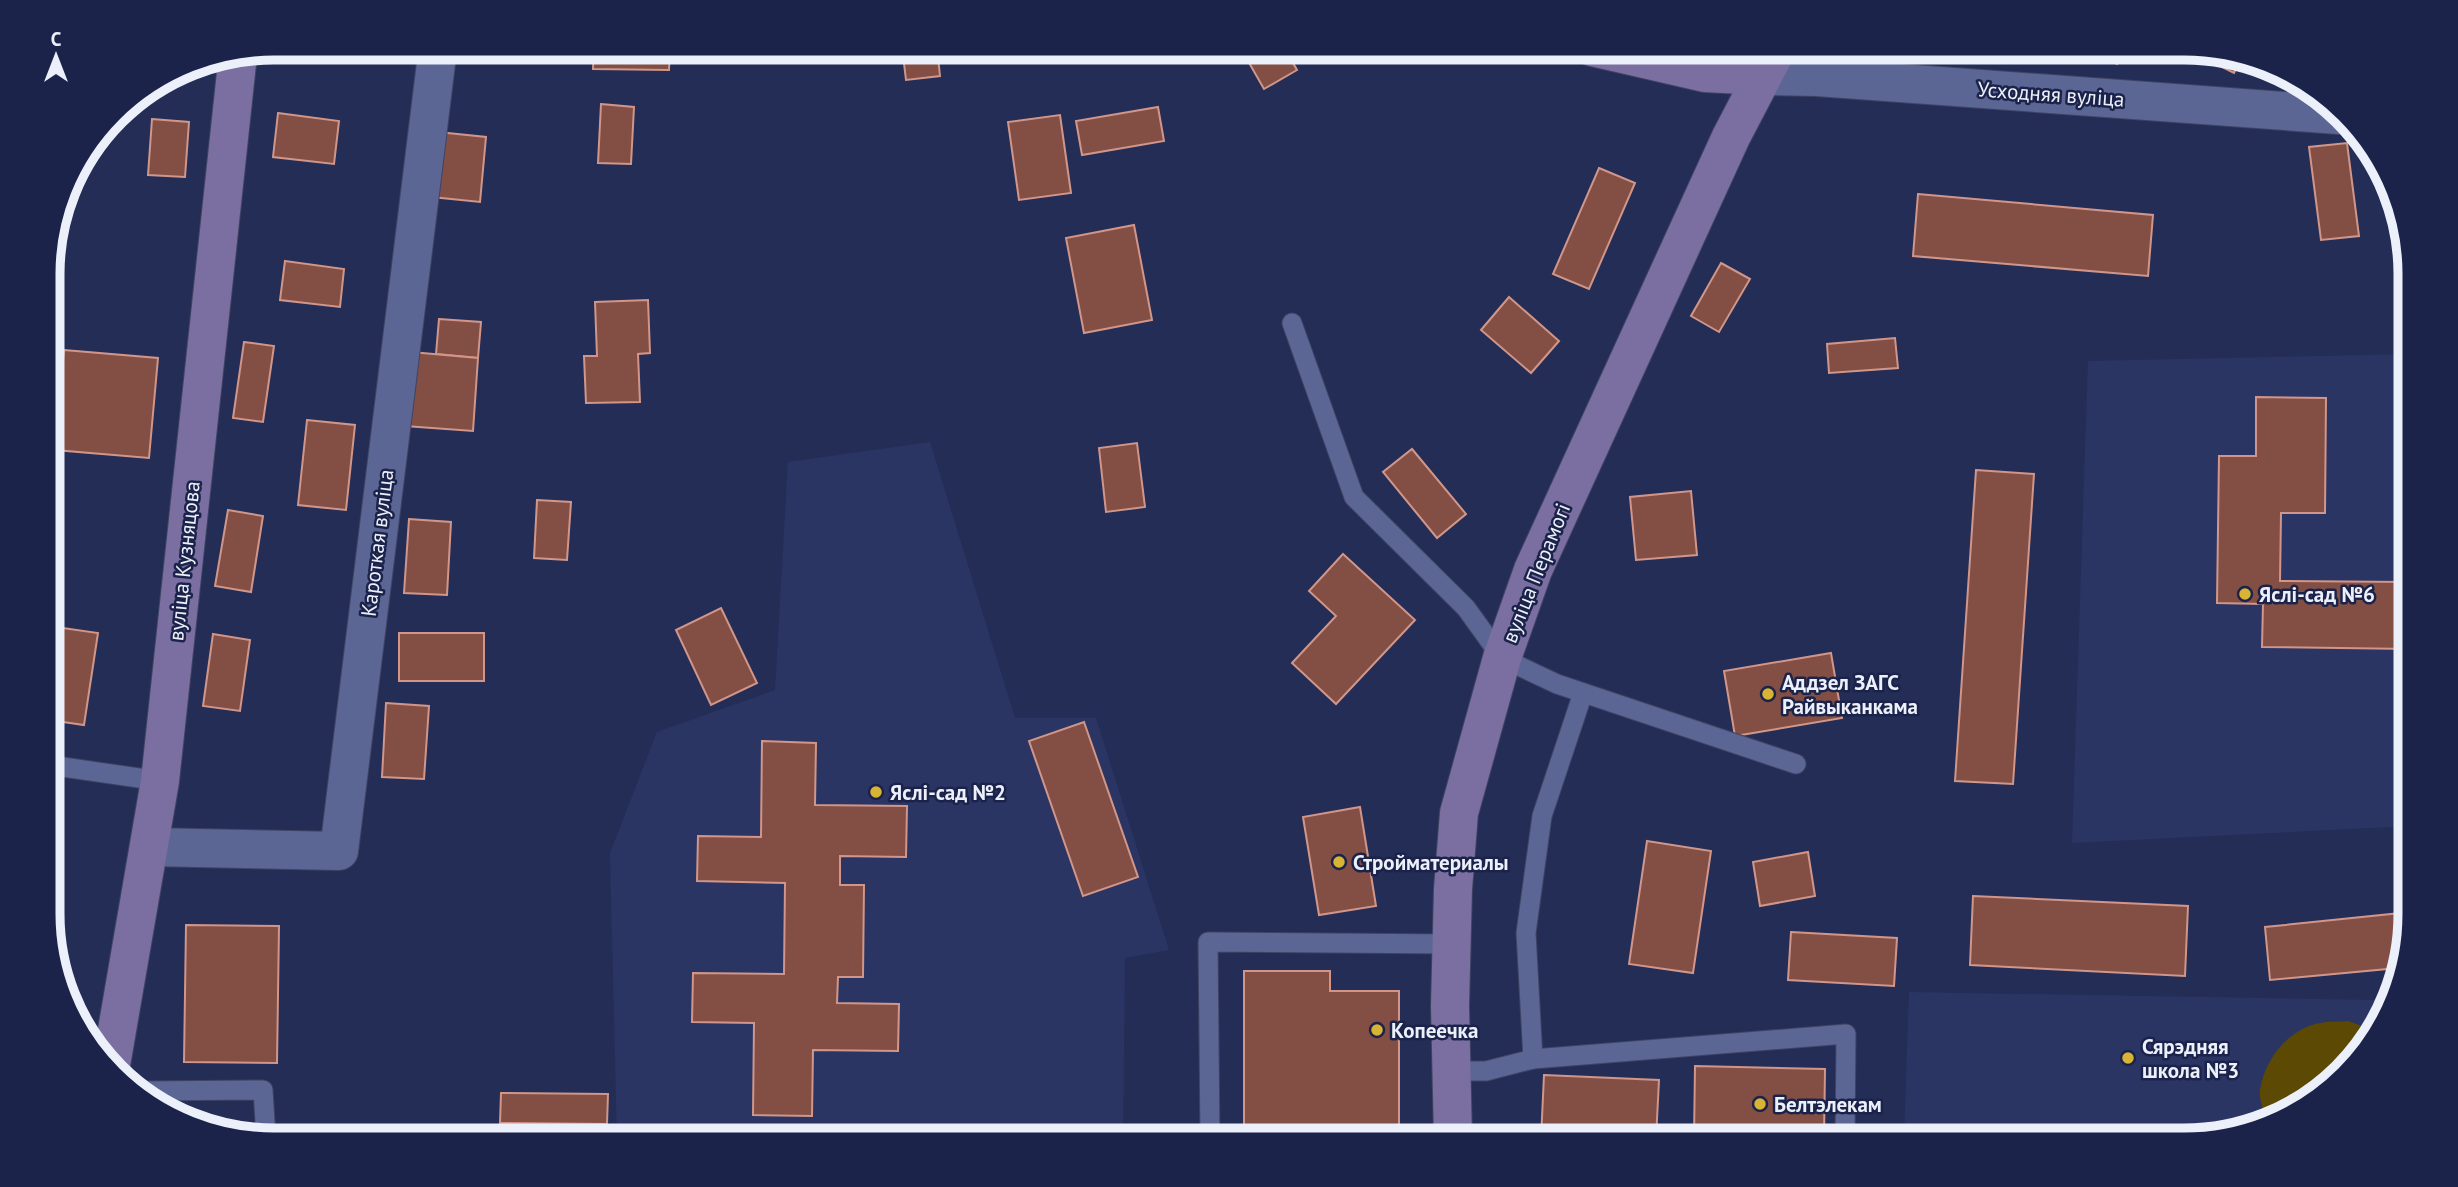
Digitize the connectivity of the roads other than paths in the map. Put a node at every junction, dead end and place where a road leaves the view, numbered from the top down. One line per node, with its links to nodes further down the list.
1 (437, 60): 12 (street, Кароткая вуліца)
2 (1648, 60): 3 (street)
3 (1770, 61): 5 (street, Усходняя вуліца); 7 (street, вуліца Перамогі)
4 (237, 63): 11 (street, вуліца Кузняцова)
5 (2327, 114)
6 (1292, 323): 7 (lane)
7 (1502, 658): 8 (lane); 13 (street, вуліца Перамогі)
8 (1583, 693): 9 (lane); 15 (lane)
9 (1796, 764)
10 (60, 767): 11 (lane)
11 (160, 781): 12 (street, вуліца Кузняцова)
12 (150, 847): 14 (street, вуліца Кузняцова)
13 (1452, 944): 16 (street, вуліца Перамогі); 21 (lane)
14 (113, 1054)
15 (1533, 1059): 16 (lane); 20 (lane)
16 (1450, 1070): 19 (street, вуліца Перамогі)
17 (154, 1091): 18 (lane)
18 (265, 1127)
19 (1452, 1127)
20 (1845, 1127)
21 (1210, 1128)

